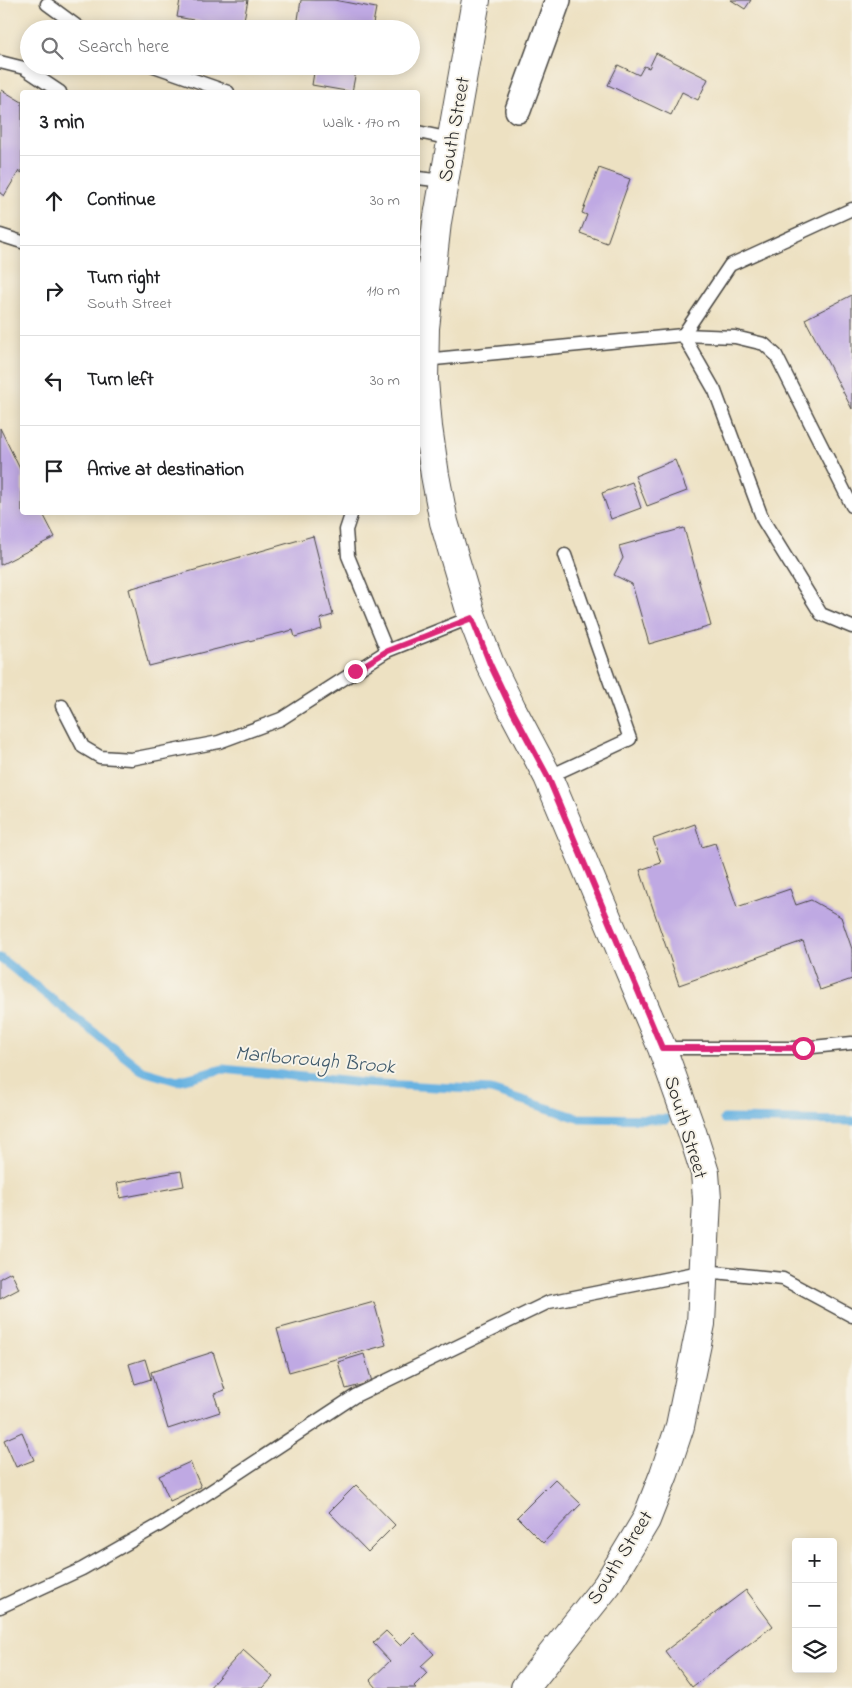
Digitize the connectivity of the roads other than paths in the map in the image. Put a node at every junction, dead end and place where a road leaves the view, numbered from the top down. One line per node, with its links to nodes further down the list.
1 (476, 0): 13 (main road, South Street)
2 (558, 0): 11 (street)
3 (47, 4): 4 (lane)
4 (68, 20)
5 (0, 62): 6 (lane)
6 (20, 67)
7 (34, 75): 9 (lane)
8 (180, 75): 10 (lane)
9 (57, 90)
10 (222, 90)
11 (518, 110)
12 (420, 132): 13 (lane)
13 (451, 139): 14 (main road, South Street)
14 (430, 180): 18 (main road, South Street)
15 (852, 209): 19 (lane)
16 (0, 235): 17 (lane)
17 (20, 241)
18 (424, 275): 20 (main road, South Street)
19 (683, 335): 20 (lane); 22 (lane); 26 (lane)
20 (424, 360): 21 (main road, South Street)
21 (422, 420): 25 (main road, South Street)
22 (852, 506)
23 (351, 515): 27 (lane)
24 (565, 555): 29 (lane)
25 (472, 618): 27 (lane); 29 (main road, South Street)
26 (852, 627)
27 (387, 651): 28 (lane)
28 (62, 706)
29 (548, 777): 31 (main road, South Street)
30 (852, 1043): 31 (lane)
31 (662, 1048): 32 (main road, South Street)
32 (704, 1272): 33 (lane); 34 (lane); 35 (main road, South Street)
33 (852, 1316)
34 (0, 1607)
35 (525, 1688)

